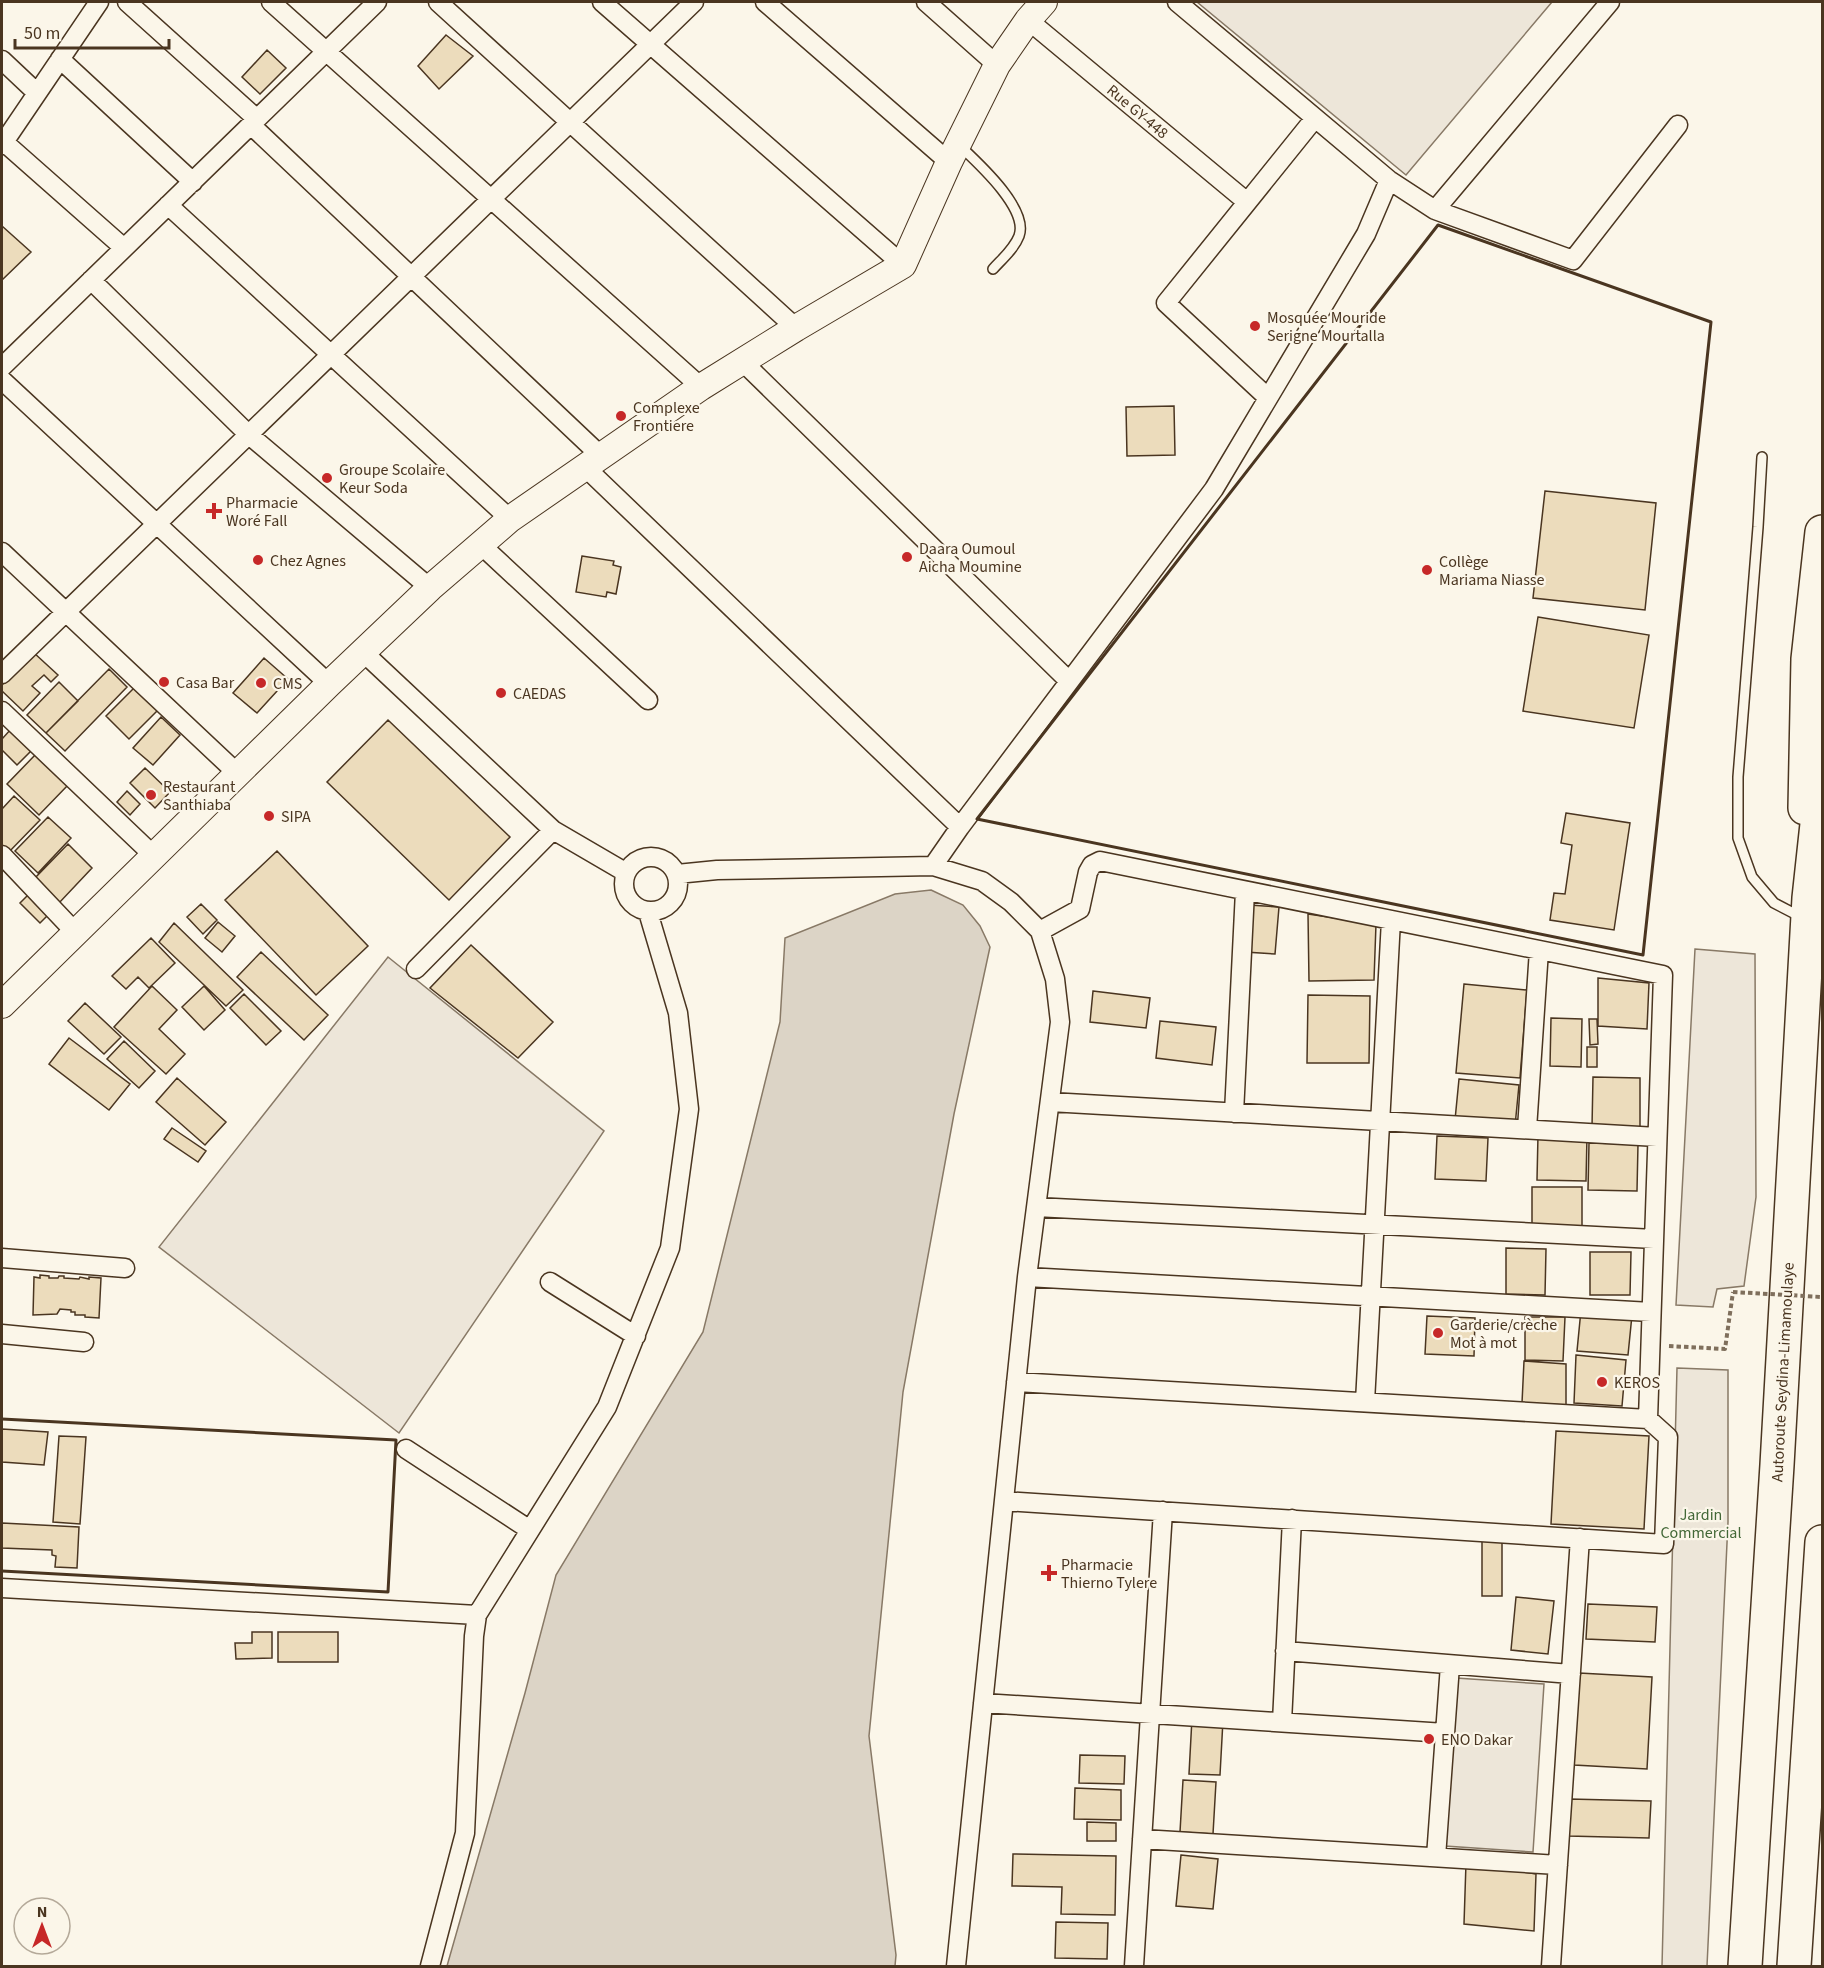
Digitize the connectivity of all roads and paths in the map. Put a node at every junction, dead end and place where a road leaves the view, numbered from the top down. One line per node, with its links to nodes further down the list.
1 (99, 2): 16 (street)
2 (127, 2): 20 (street)
3 (271, 2): 14 (street)
4 (377, 2): 14 (street)
5 (438, 2): 21 (street)
6 (602, 2): 13 (street)
7 (694, 2): 13 (street)
8 (765, 2): 24 (street)
9 (926, 2): 17 (street)
10 (1177, 2): 19 (street)
11 (1610, 2): 30 (street)
12 (1036, 11): 17 (street); 28 (street, Rue GY-448)
13 (651, 44): 21 (street); 32 (street)
14 (326, 51): 20 (street); 27 (street)
15 (2, 60): 18 (street)
16 (60, 60): 18 (street); 26 (street)
17 (997, 65): 24 (street)
18 (37, 93): 23 (street)
19 (1315, 118): 25 (street); 28 (street)
20 (254, 122): 26 (street); 34 (street)
21 (570, 122): 27 (street); 36 (street)
22 (1678, 125): 30 (street)
23 (3, 143): 31 (street)
24 (954, 153): 32 (street); 33 (lane)
25 (1389, 180): 30 (street); 42 (street)
26 (193, 182): 29 (street)
27 (491, 199): 34 (street); 41 (street)
28 (1247, 202): 42 (street)
29 (168, 205): 31 (street); 37 (street)
30 (1436, 210)
31 (124, 248): 35 (street)
32 (903, 265): 36 (street)
33 (993, 269)
34 (411, 276): 37 (street); 45 (street)
35 (92, 280): 39 (street); 43 (street)
36 (796, 328): 38 (street)
37 (330, 354): 43 (street); 46 (street)
38 (742, 361): 41 (street); 55 (street)
39 (2, 367)
40 (2, 380): 47 (street)
41 (701, 387): 45 (street)
42 (1267, 397): 55 (street)
43 (248, 434): 47 (street); 51 (street)
44 (1762, 457): 69 (lane)
45 (593, 461): 46 (street); 61 (street)
46 (510, 519): 49 (street)
47 (156, 524): 52 (street); 56 (street)
48 (1822, 532): 69 (highway)
49 (480, 544): 51 (street); 57 (street)
50 (2, 552): 52 (street)
51 (430, 588): 53 (street)
52 (65, 612): 54 (street); 59 (street)
53 (363, 652): 56 (street); 62 (street)
54 (2, 674)
55 (1069, 681): 61 (street)
56 (329, 684): 59 (street)
57 (648, 700)
58 (2, 711): 64 (street)
59 (237, 773): 64 (street)
60 (1822, 778): 69 (highway, Autoroute Seydina-Limamoulaye)
61 (960, 827): 65 (street)
62 (553, 830): 66 (street); 75 (street)
63 (2, 855): 73 (street)
64 (153, 855): 73 (street)
65 (933, 866): 67 (street); 72 (street)
66 (625, 872): 67 (street); 70 (street)
67 (677, 874): 70 (street)
68 (1245, 891): 71 (street); 72 (street); 78 (street)
69 (1809, 910): 123 (highway, Autoroute Seydina-Limamoulaye)
70 (648, 912): 93 (street)
71 (1391, 920): 74 (street); 79 (street)
72 (1040, 931): 77 (street)
73 (75, 932): 76 (street)
74 (1539, 950): 80 (street); 81 (street)
75 (416, 969)
76 (2, 1005)
77 (1050, 1102): 78 (street); 82 (street)
78 (1234, 1113): 79 (street)
79 (1380, 1121): 80 (street); 83 (street)
80 (1527, 1129): 81 (street)
81 (1658, 1137): 84 (street)
82 (1036, 1207): 83 (street); 87 (street)
83 (1375, 1224): 84 (street); 89 (street)
84 (1654, 1239): 91 (street)
85 (2, 1258): 86 (street)
86 (125, 1268)
87 (1027, 1277): 89 (street); 96 (street)
88 (550, 1282): 93 (street)
89 (1371, 1296): 91 (street); 97 (street)
90 (1822, 1297): 95 (path, bridge)
91 (1652, 1312): 95 (street)
92 (2, 1334): 94 (street)
93 (636, 1336): 103 (street)
94 (84, 1342)
95 (1650, 1345): 98 (street)
96 (1016, 1382): 97 (street); 100 (street)
97 (1365, 1402): 98 (street)
98 (1648, 1419): 104 (street)
99 (406, 1449): 103 (street)
100 (1004, 1501): 101 (street); 111 (street)
101 (1163, 1511): 102 (street); 112 (street)
102 (1292, 1519): 104 (street); 108 (street)
103 (530, 1530): 107 (street)
104 (1580, 1538): 110 (street)
105 (1822, 1542): 124 (highway)
106 (2, 1588): 107 (street)
107 (477, 1615): 119 (street)
108 (1285, 1651): 109 (street); 113 (street)
109 (1450, 1665): 110 (street); 114 (street)
110 (1570, 1674): 118 (street)
111 (983, 1703): 112 (street); 120 (street)
112 (1150, 1714): 113 (street); 115 (street)
113 (1282, 1722): 114 (street)
114 (1445, 1733): 116 (street)
115 (1142, 1839): 116 (street); 121 (street)
116 (1436, 1857): 118 (street)
117 (1822, 1857): 125 (highway)
118 (1558, 1865): 122 (street)
119 (430, 1966)
120 (956, 1966)
121 (1134, 1966)
122 (1551, 1966)
123 (1745, 1966)
124 (1794, 1966)
125 (1805, 1966)

